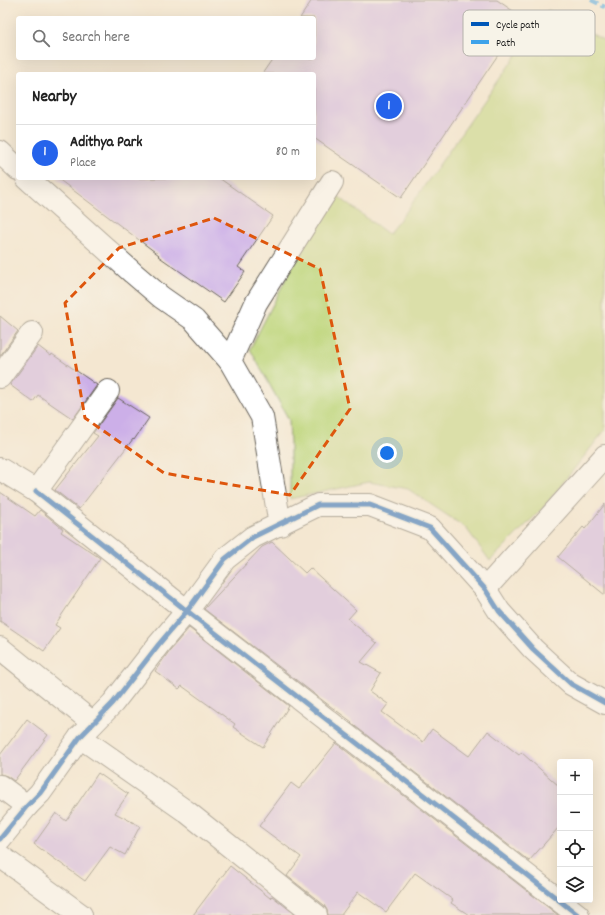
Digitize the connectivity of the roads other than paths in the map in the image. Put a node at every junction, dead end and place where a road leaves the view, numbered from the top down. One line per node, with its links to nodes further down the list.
1 (0, 152): 2 (street)
2 (16, 167)
3 (30, 180): 6 (street)
4 (332, 182): 6 (street)
5 (32, 333): 7 (street)
6 (230, 361): 12 (street)
7 (0, 377)
8 (108, 391): 11 (street)
9 (605, 456): 13 (street)
10 (0, 469): 11 (street)
11 (36, 491): 14 (street)
12 (280, 525): 13 (street); 14 (street)
13 (485, 589): 16 (street)
14 (187, 611): 17 (street); 24 (street)
15 (0, 648): 17 (street)
16 (605, 703)
17 (86, 730): 19 (street); 23 (street)
18 (0, 786): 19 (street)
19 (26, 806): 20 (street)
20 (0, 839)
21 (0, 856): 22 (street)
22 (81, 915)
23 (316, 915)
24 (578, 915)

